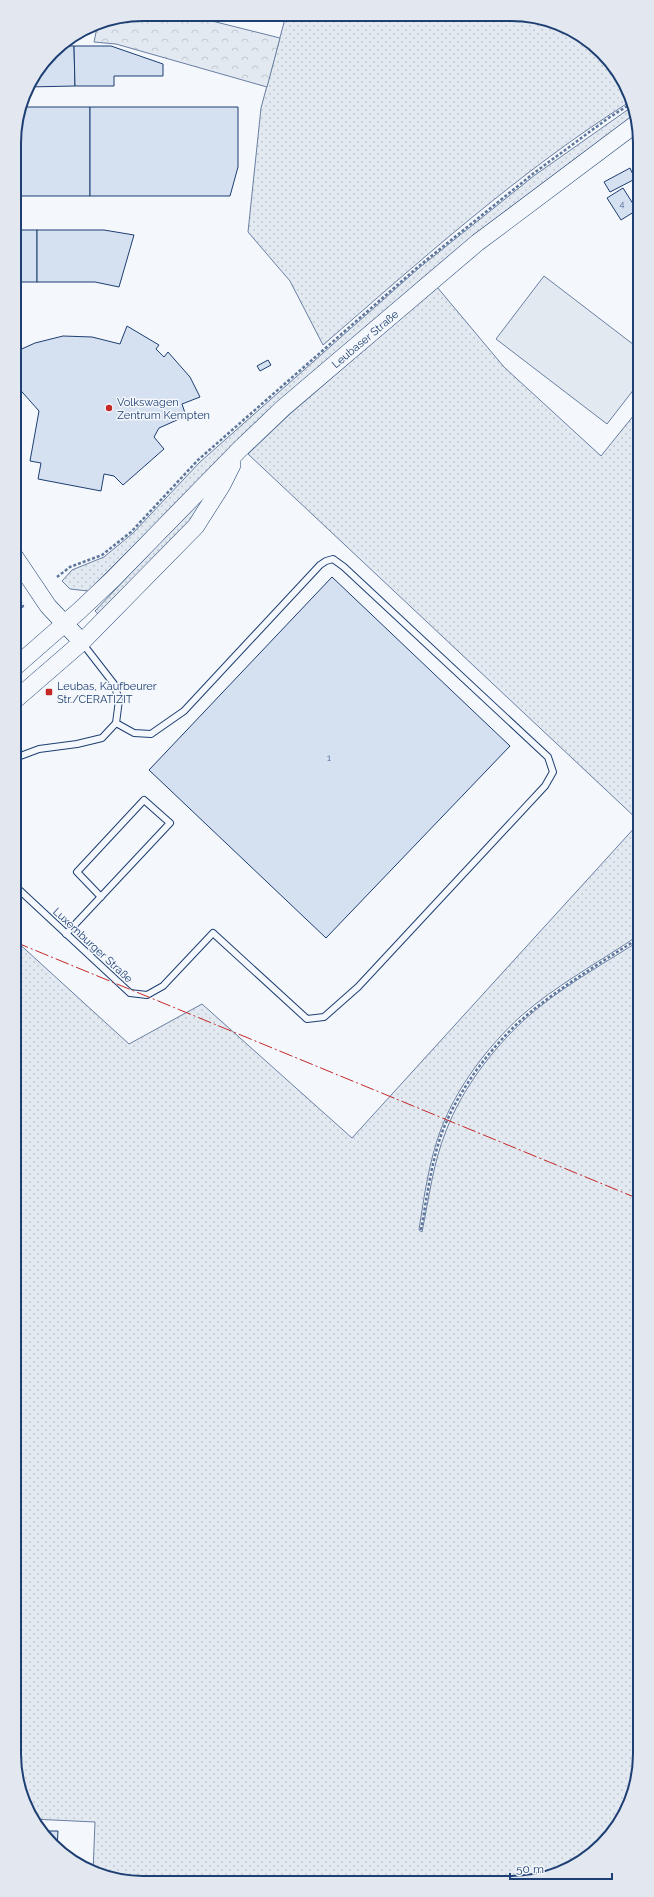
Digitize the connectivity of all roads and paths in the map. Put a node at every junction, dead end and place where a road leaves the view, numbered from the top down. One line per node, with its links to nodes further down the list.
1 (632, 127): 2 (main road, Leubaser Straße)
2 (240, 449): 4 (main road, Leubaser Straße); 5 (main road)
3 (21, 566): 4 (main road)
4 (65, 623): 5 (main road); 6 (main road, Leubaser Straße)
5 (82, 642): 7 (main road); 8 (lane)
6 (21, 662)
7 (21, 695)
8 (116, 723): 9 (lane); 12 (lane, Luxemburger Straße)
9 (21, 756)
10 (21, 892): 12 (lane, Luxemburger Straße)
11 (101, 897): 11 (lane); 12 (lane)
12 (66, 934)
13 (633, 942): 14 (path)
14 (421, 1230)

